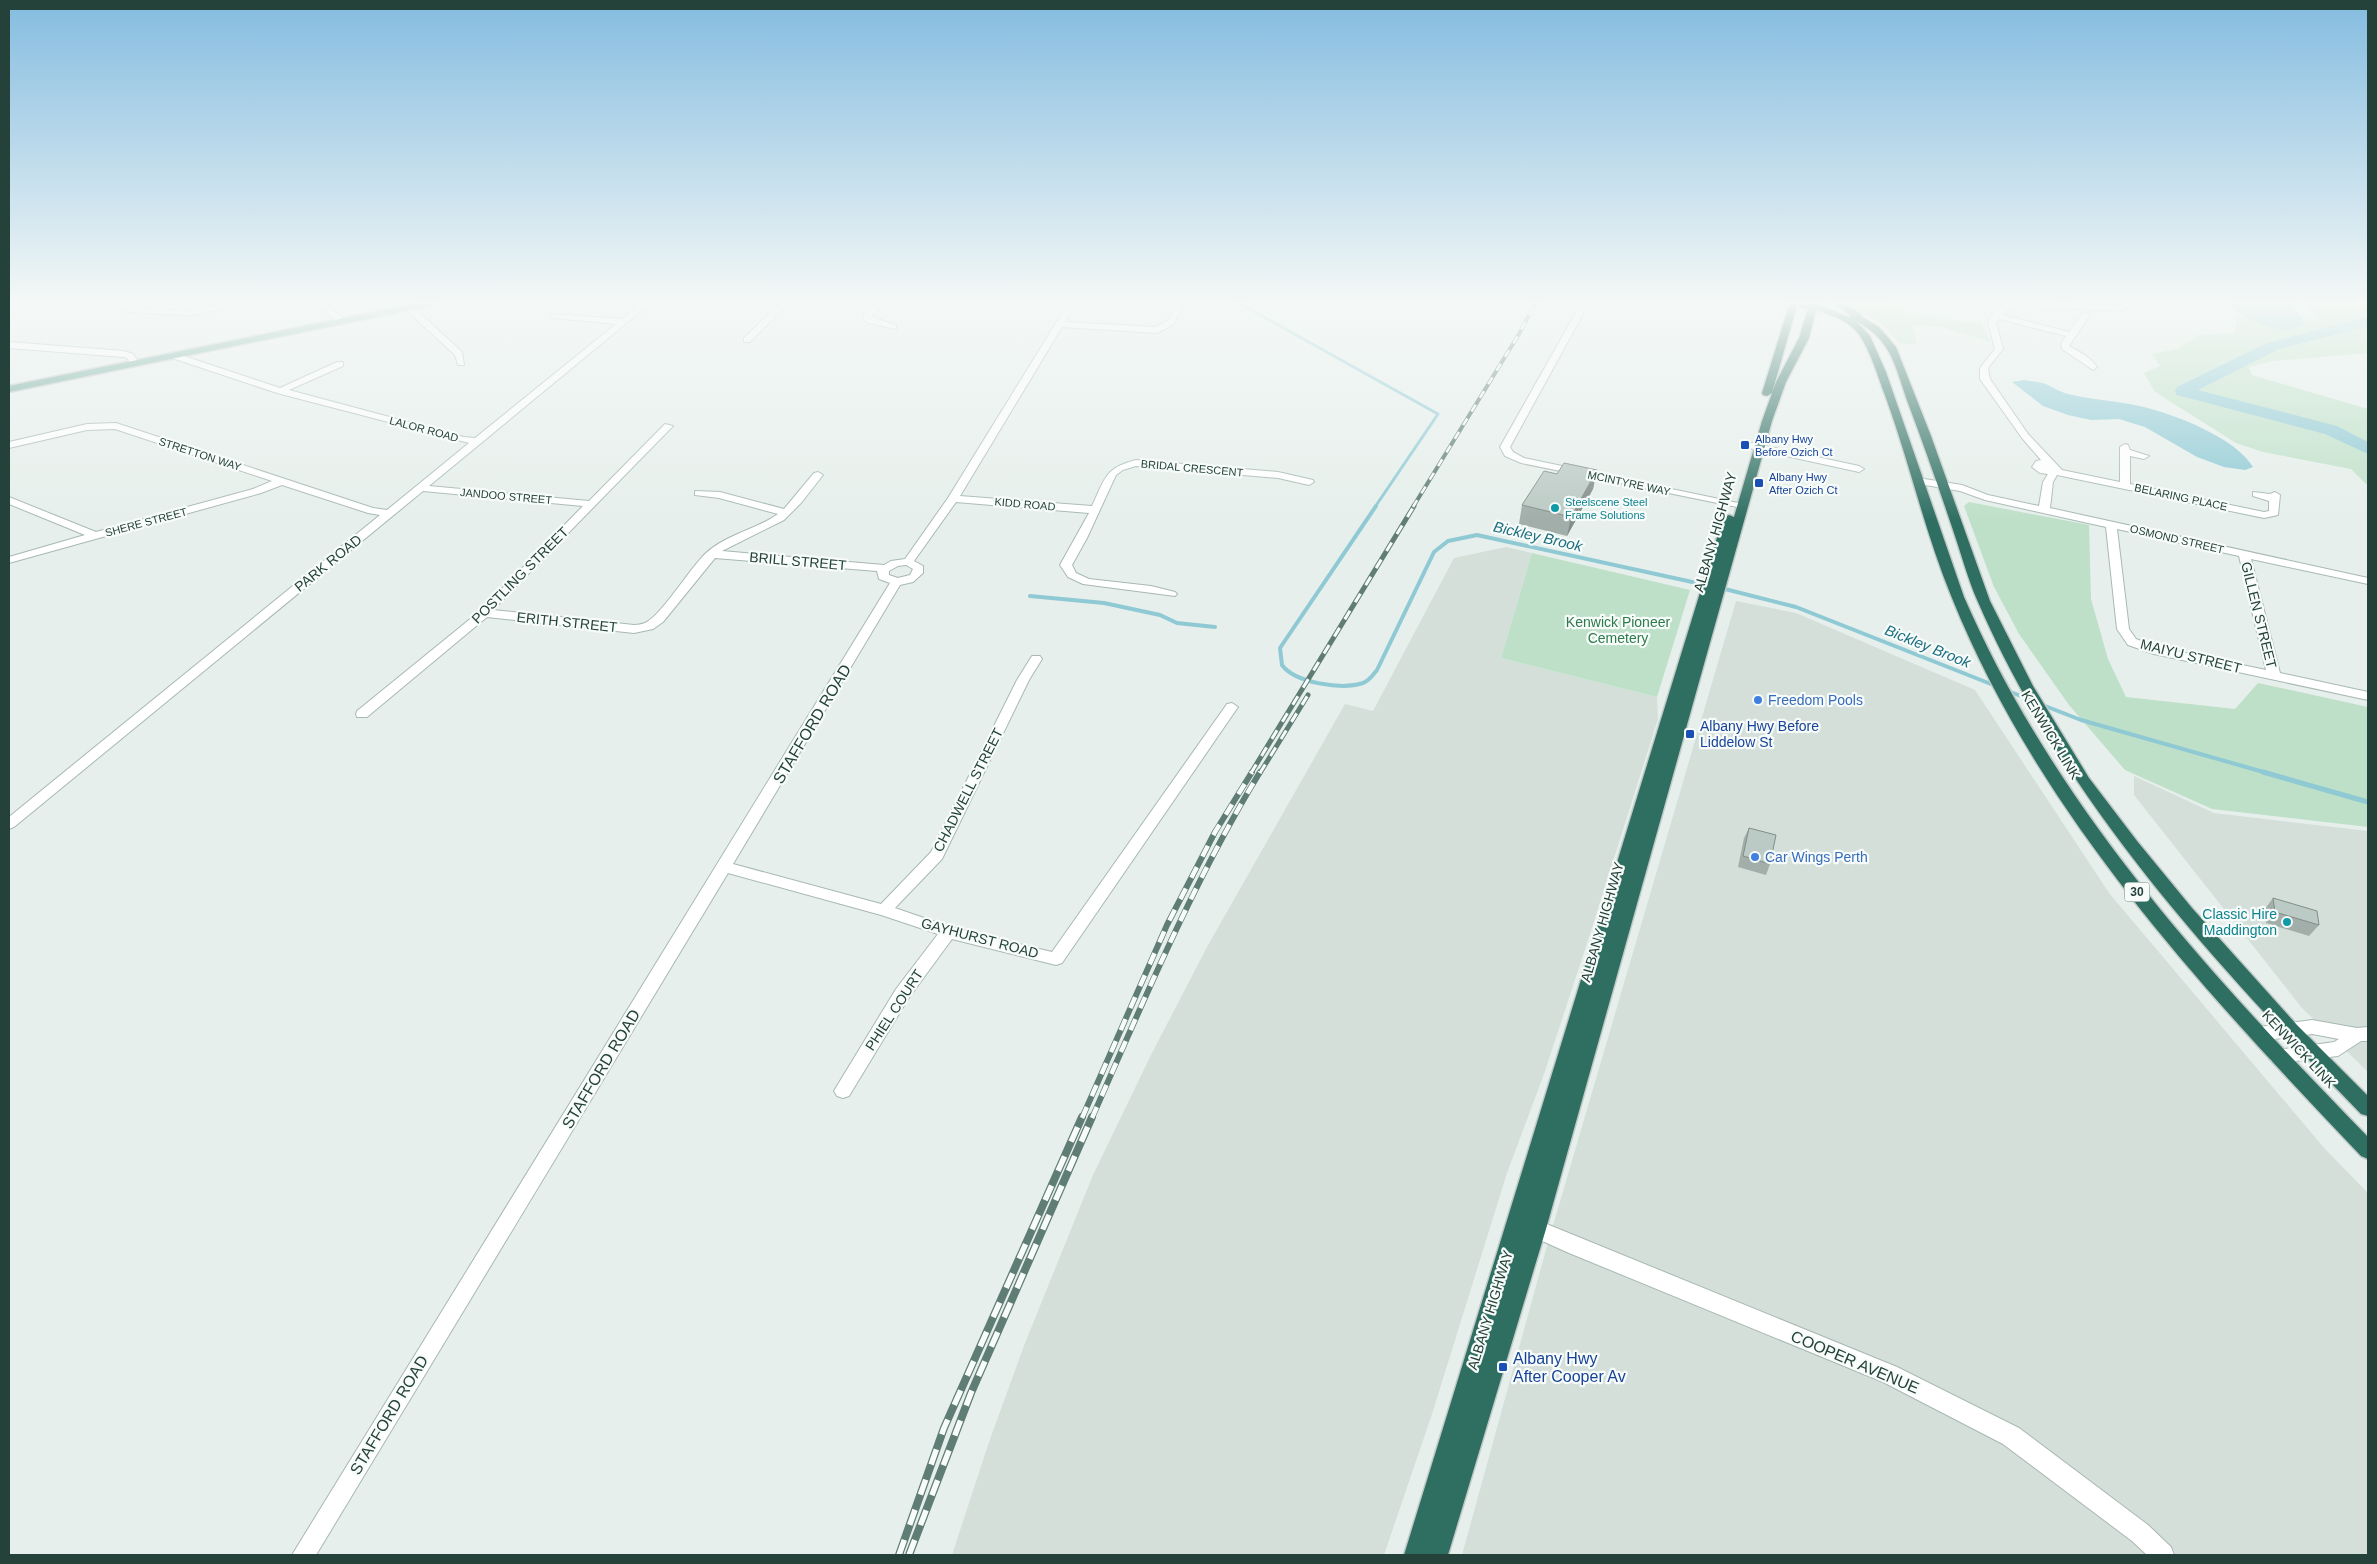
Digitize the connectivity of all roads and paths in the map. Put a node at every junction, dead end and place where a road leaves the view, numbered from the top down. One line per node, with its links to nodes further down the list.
1 (77, 375): 12 (main road)
2 (232, 375): 13 (street, LALOR ROAD)
3 (316, 375): 13 (street)
4 (558, 375): 15 (street, PARK ROAD)
5 (1027, 375): 30 (street)
6 (1545, 375): 33 (street, MCINTYRE WAY)
7 (1774, 375): 17 (highway, ALBANY HIGHWAY)
8 (1786, 375): 17 (highway, ALBANY HIGHWAY)
9 (1881, 375): 24 (highway, KENWICK LINK / 30)
10 (1902, 375): 27 (highway, KENWICK LINK / 30)
11 (1985, 375): 20 (street)
12 (9, 389)
13 (280, 391): 15 (street, LALOR ROAD)
14 (668, 426): 32 (street, POSTLING STREET)
15 (476, 441): 26 (street, PARK ROAD)
16 (9, 445): 22 (street, STRETTON WAY)
17 (1756, 447): 19 (street); 33 (highway, ALBANY HIGHWAY)
18 (2144, 456): 25 (street)
19 (1859, 469)
20 (2049, 469): 25 (street, BELARING PLACE); 35 (street)
21 (818, 475): 37 (street)
22 (282, 481): 36 (street, STRETTON WAY); 39 (street, SHERE STREET)
23 (1308, 482): 34 (street, BRIDAL CRESCENT)
24 (1919, 484): 27 (street, OSMOND STREET); 59 (highway, KENWICK LINK / 30)
25 (2125, 484): 29 (street, BELARING PLACE)
26 (420, 488): 32 (street, JANDOO STREET); 36 (street, PARK ROAD)
27 (1945, 489): 35 (street, OSMOND STREET); 58 (highway, KENWICK LINK / 30)
28 (699, 493): 37 (street)
29 (2257, 494)
30 (953, 499): 34 (street, KIDD ROAD); 43 (street)
31 (9, 500): 39 (street)
32 (592, 504): 48 (street, POSTLING STREET)
33 (1738, 506): 66 (highway, ALBANY HIGHWAY)
34 (1096, 510): 47 (street, BRIDAL CRESCENT)
35 (2044, 510): 38 (street, OSMOND STREET)
36 (389, 513): 54 (street, PARK ROAD)
37 (785, 513): 40 (street)
38 (2111, 524): 41 (street, OSMOND STREET); 50 (street, MAIYU STREET)
39 (96, 536): 42 (street, SHERE STREET)
40 (712, 554): 44 (street, BRILL STREET); 48 (street, ERITH STREET)
41 (2244, 554): 45 (street, OSMOND STREET); 50 (street, GILLEN STREET)
42 (9, 560)
43 (908, 562): 44 (street); 46 (street)
44 (884, 568): 46 (street)
45 (2368, 581)
46 (896, 582): 55 (street, STAFFORD ROAD)
47 (1171, 594)
48 (484, 613): 53 (street, POSTLING STREET)
49 (1036, 659): 56 (street, CHADWELL STREET)
50 (2274, 676): 51 (street, MAIYU STREET)
51 (2368, 696)
52 (1232, 707): 57 (street, GAYHURST ROAD)
53 (362, 714)
54 (9, 824)
55 (724, 867): 56 (street, GAYHURST ROAD); 67 (street, STAFFORD ROAD)
56 (884, 910): 57 (street, GAYHURST ROAD)
57 (948, 932): 63 (street, PHIEL COURT)
58 (2291, 1030): 59 (street); 60 (street); 61 (highway, KENWICK LINK / 30)
59 (2259, 1034): 62 (highway, KENWICK LINK / 30)
60 (2363, 1034): 61 (street)
61 (2312, 1053): 62 (street); 64 (highway, KENWICK LINK / 30)
62 (2278, 1056): 65 (highway, KENWICK LINK / 30)
63 (843, 1091)
64 (2368, 1108)
65 (2368, 1150)
66 (1527, 1224): 68 (highway, ALBANY HIGHWAY); 69 (highway, ALBANY HIGHWAY); 70 (street, COOPER AVENUE)
67 (303, 1555)
68 (1416, 1555)
69 (1436, 1555)
70 (2164, 1555)

